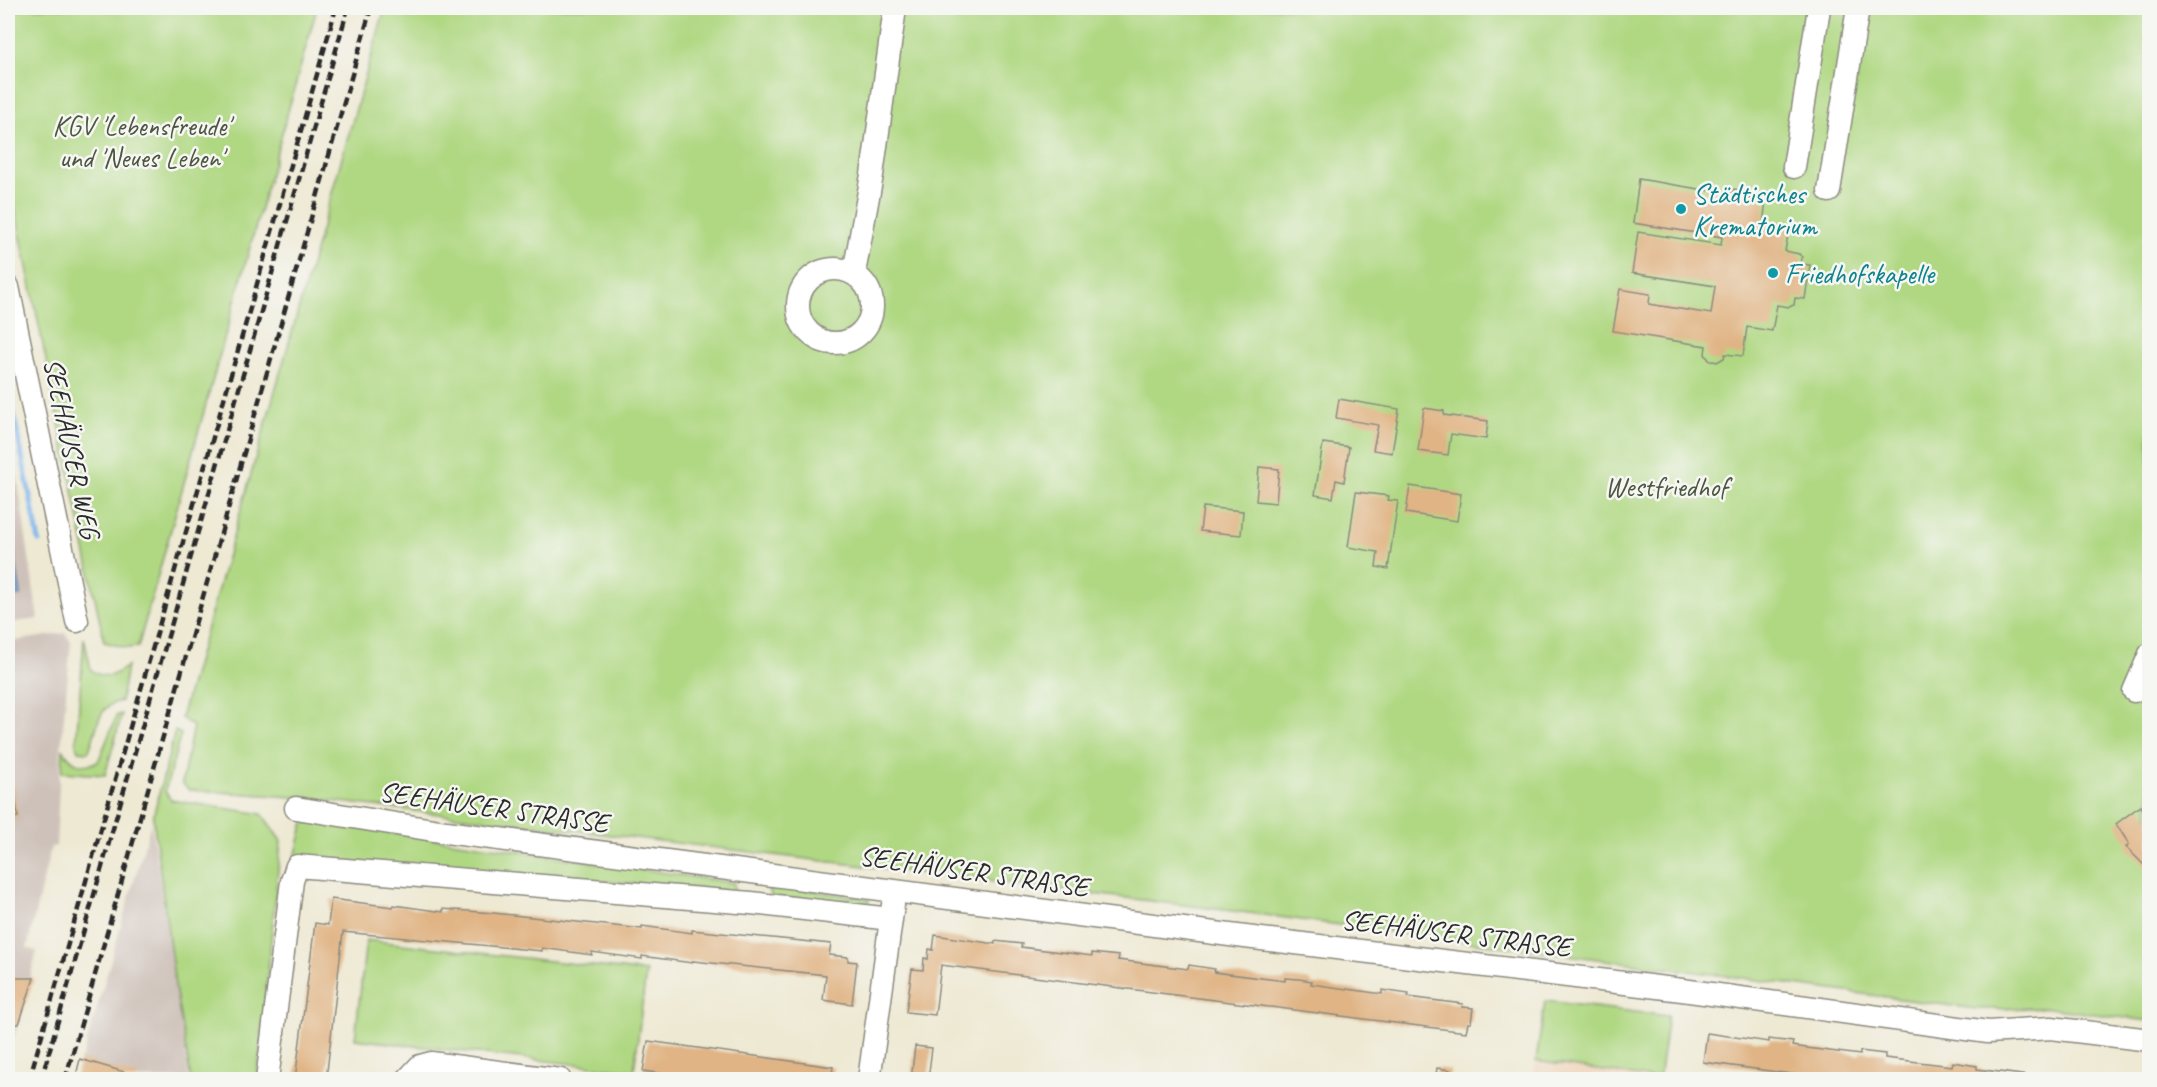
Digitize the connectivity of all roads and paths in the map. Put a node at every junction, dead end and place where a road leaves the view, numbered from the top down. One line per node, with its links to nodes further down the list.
1 (895, 8): 6 (street)
2 (1819, 8): 4 (street)
3 (1858, 8): 5 (street)
4 (1794, 167)
5 (1829, 191)
6 (854, 273)
7 (8, 287): 8 (street, SEEHÄUSER WEG)
8 (77, 621)
9 (2150, 654): 10 (street)
10 (2134, 691)
11 (296, 808): 12 (street, SEEHÄUSER STRASSE)
12 (756, 872): 13 (street, SEEHÄUSER STRASSE); 14 (street)
13 (895, 891): 15 (street); 16 (street, SEEHÄUSER STRASSE)
14 (751, 903): 15 (street, SEEHÄUSER STRASSE); 17 (street, SEEHÄUSER STRASSE)
15 (891, 919): 20 (street)
16 (2150, 1040)
17 (267, 1080)
18 (407, 1080): 19 (street)
19 (560, 1080)
20 (868, 1080)

